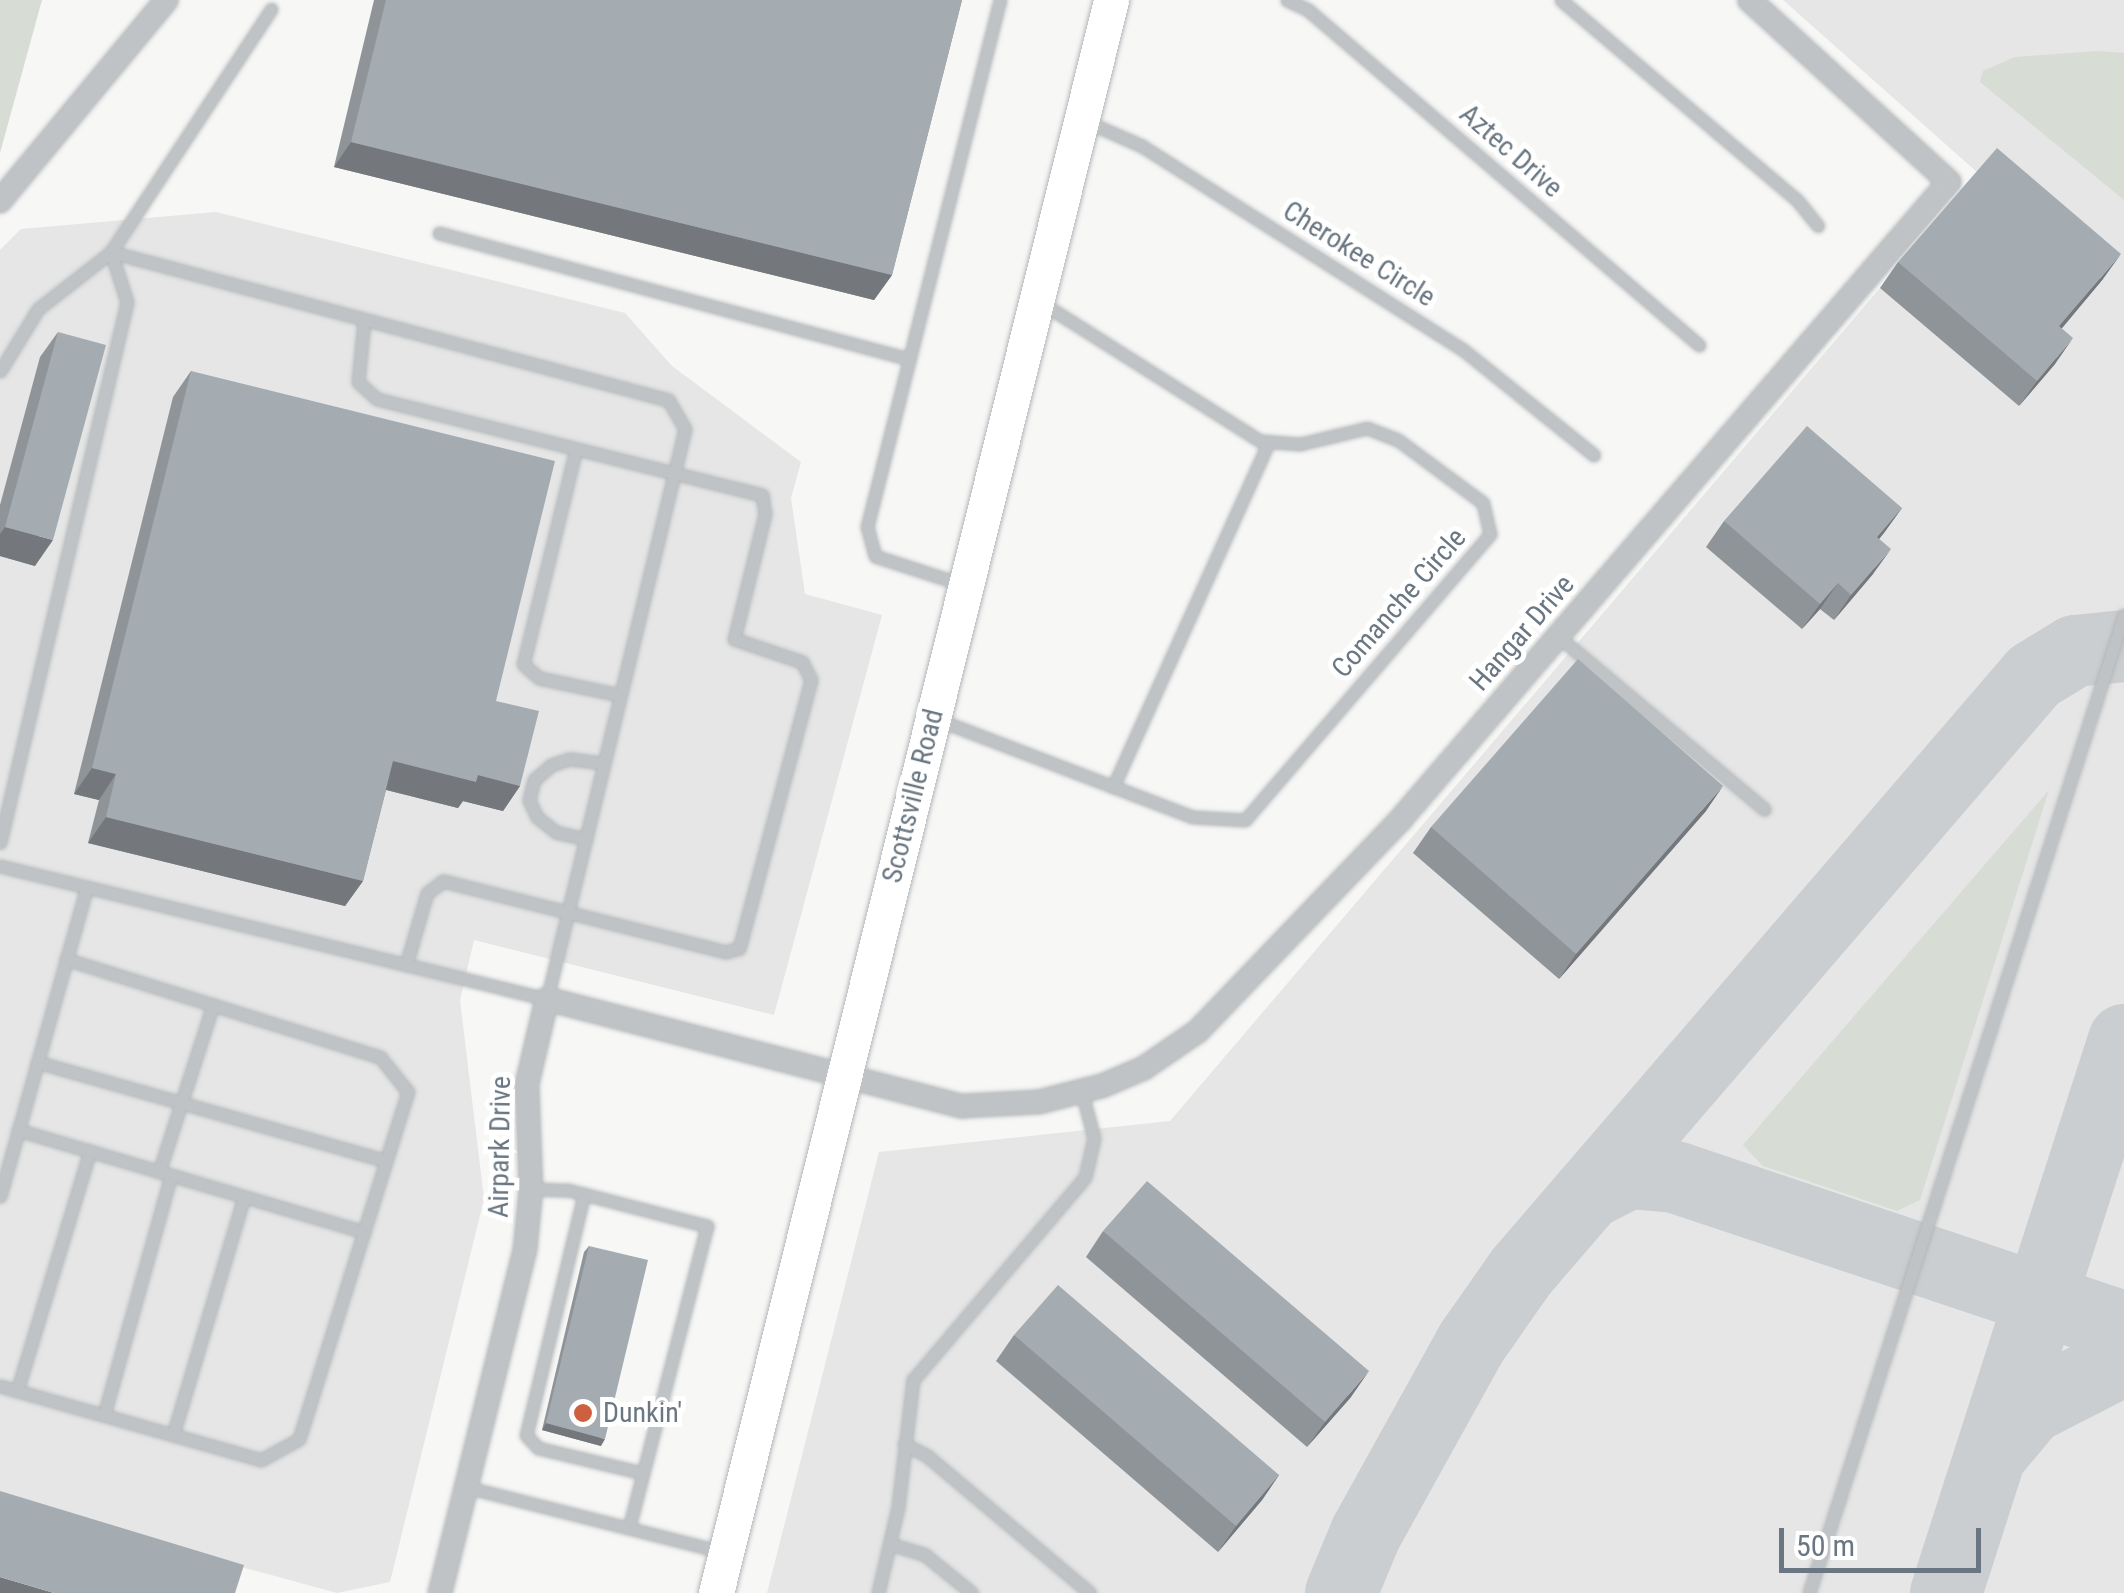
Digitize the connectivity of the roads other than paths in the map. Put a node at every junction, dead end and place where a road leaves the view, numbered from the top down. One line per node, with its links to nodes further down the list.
1 (166, 0): 9 (street)
2 (1000, 0): 16 (lane)
3 (1110, 0): 8 (main road, Scottsville Road)
4 (1287, 0): 15 (lane, Aztec Drive)
5 (1561, 0): 10 (lane)
6 (1750, 0): 24 (street, Hangar Drive)
7 (270, 9): 12 (lane)
8 (1081, 120): 13 (main road, Scottsville Road); 20 (lane, Cherokee Circle)
9 (0, 200)
10 (1818, 226)
11 (439, 234): 16 (lane)
12 (111, 252): 14 (lane); 17 (lane); 31 (lane)
13 (1036, 299): 18 (lane); 22 (main road, Scottsville Road)
14 (364, 320): 19 (lane); 21 (lane)
15 (1699, 344)
16 (910, 358): 22 (lane)
17 (0, 371)
18 (1269, 442): 28 (lane); 28 (lane, Comanche Circle)
19 (576, 449): 21 (lane); 25 (lane)
20 (1594, 455)
21 (674, 472): 25 (lane); 34 (lane)
22 (965, 586): 26 (main road, Scottsville Road)
23 (2124, 615): 67 (lane)
24 (1558, 636): 29 (lane); 41 (street, Hangar Drive)
25 (620, 695): 27 (lane)
26 (932, 717): 28 (lane, Comanche Circle); 40 (main road, Scottsville Road)
27 (604, 763): 30 (lane); 30 (lane)
28 (1112, 787)
29 (1764, 809)
30 (586, 838): 34 (lane)
31 (0, 842)
32 (0, 866): 33 (lane)
33 (86, 887): 35 (lane); 36 (lane)
34 (567, 916): 36 (lane); 37 (lane)
35 (66, 959): 38 (lane); 39 (lane)
36 (406, 965): 37 (lane)
37 (546, 999): 40 (street); 47 (street, Airpark Drive)
38 (213, 1005): 42 (lane); 45 (lane)
39 (37, 1062): 42 (lane); 43 (lane)
40 (843, 1077): 41 (street, Hangar Drive); 61 (main road, Scottsville Road)
41 (1082, 1093): 56 (lane)
42 (181, 1103): 45 (lane); 46 (lane)
43 (18, 1130): 44 (lane); 49 (lane)
44 (90, 1151): 46 (lane); 53 (lane)
45 (386, 1161): 51 (lane)
46 (165, 1174): 50 (lane); 54 (lane)
47 (531, 1189): 48 (lane); 58 (street, Airpark Drive)
48 (584, 1194): 57 (lane); 57 (lane)
49 (0, 1196)
50 (244, 1197): 51 (lane); 55 (lane)
51 (364, 1232): 55 (lane)
52 (0, 1386): 53 (lane)
53 (17, 1391): 54 (lane)
54 (104, 1415): 55 (lane)
55 (173, 1435)
56 (904, 1444): 60 (lane); 66 (lane)
57 (643, 1473): 59 (lane)
58 (466, 1487): 59 (lane); 62 (street, Airpark Drive)
59 (629, 1528): 61 (lane)
60 (890, 1544): 64 (lane); 65 (lane)
61 (726, 1553): 63 (main road, Scottsville Road)
62 (440, 1593)
63 (716, 1593)
64 (878, 1593)
65 (972, 1593)
66 (1090, 1593)
67 (1809, 1593)

